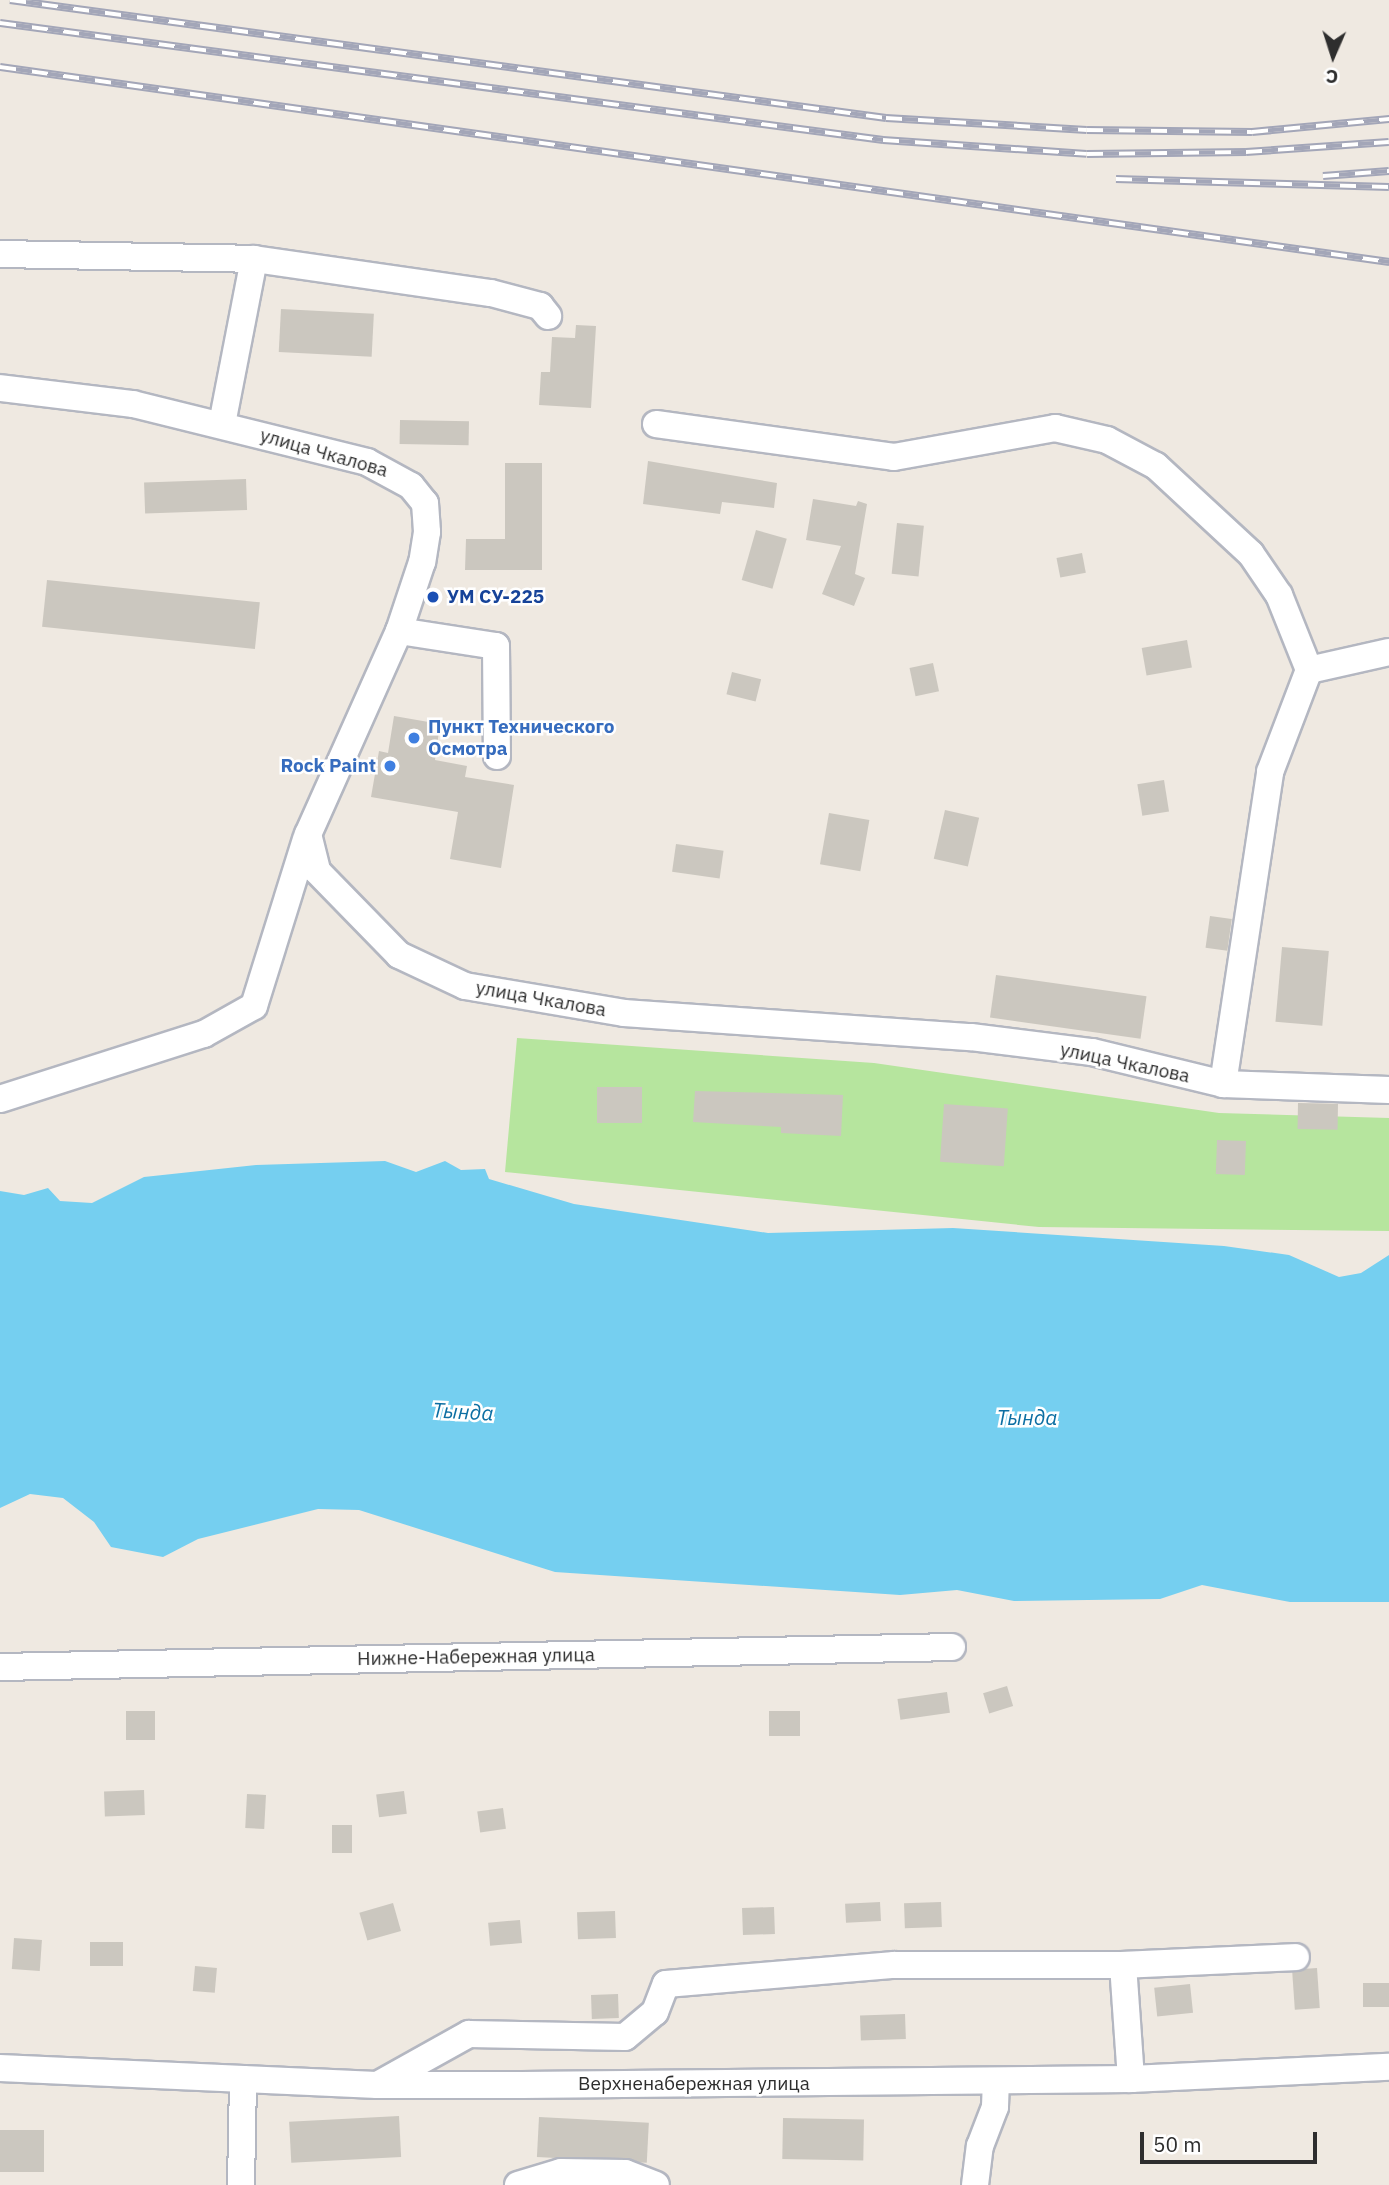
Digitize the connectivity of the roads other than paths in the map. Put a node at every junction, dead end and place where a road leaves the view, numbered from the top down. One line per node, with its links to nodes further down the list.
1 (0, 254): 2 (street)
2 (254, 259): 3 (street); 6 (street)
3 (548, 316)
4 (0, 388): 6 (street, улица Чкалова)
5 (656, 424): 9 (street)
6 (222, 425): 7 (street, улица Чкалова)
7 (399, 631): 10 (street); 11 (street, улица Чкалова)
8 (1389, 652): 9 (street)
9 (1309, 670): 12 (street)
10 (497, 756)
11 (308, 834): 12 (street, улица Чкалова); 14 (street)
12 (1223, 1084): 13 (street, улица Чкалова)
13 (1389, 1090)
14 (0, 1099)
15 (952, 1647): 16 (street, Нижне-Набережная улица)
16 (0, 1667)
17 (1296, 1957): 18 (street)
18 (1122, 1965): 22 (street); 24 (street)
19 (1389, 2067): 22 (street, Верхненабережная улица)
20 (0, 2068): 21 (street, Верхненабережная улица)
21 (243, 2079): 24 (street, Верхненабережная улица); 25 (street)
22 (1131, 2079): 23 (street, Верхненабережная улица)
23 (996, 2081): 24 (street, Верхненабережная улица); 28 (street)
24 (377, 2085)
25 (241, 2185)
26 (518, 2185): 27 (street)
27 (656, 2185)
28 (975, 2185)

